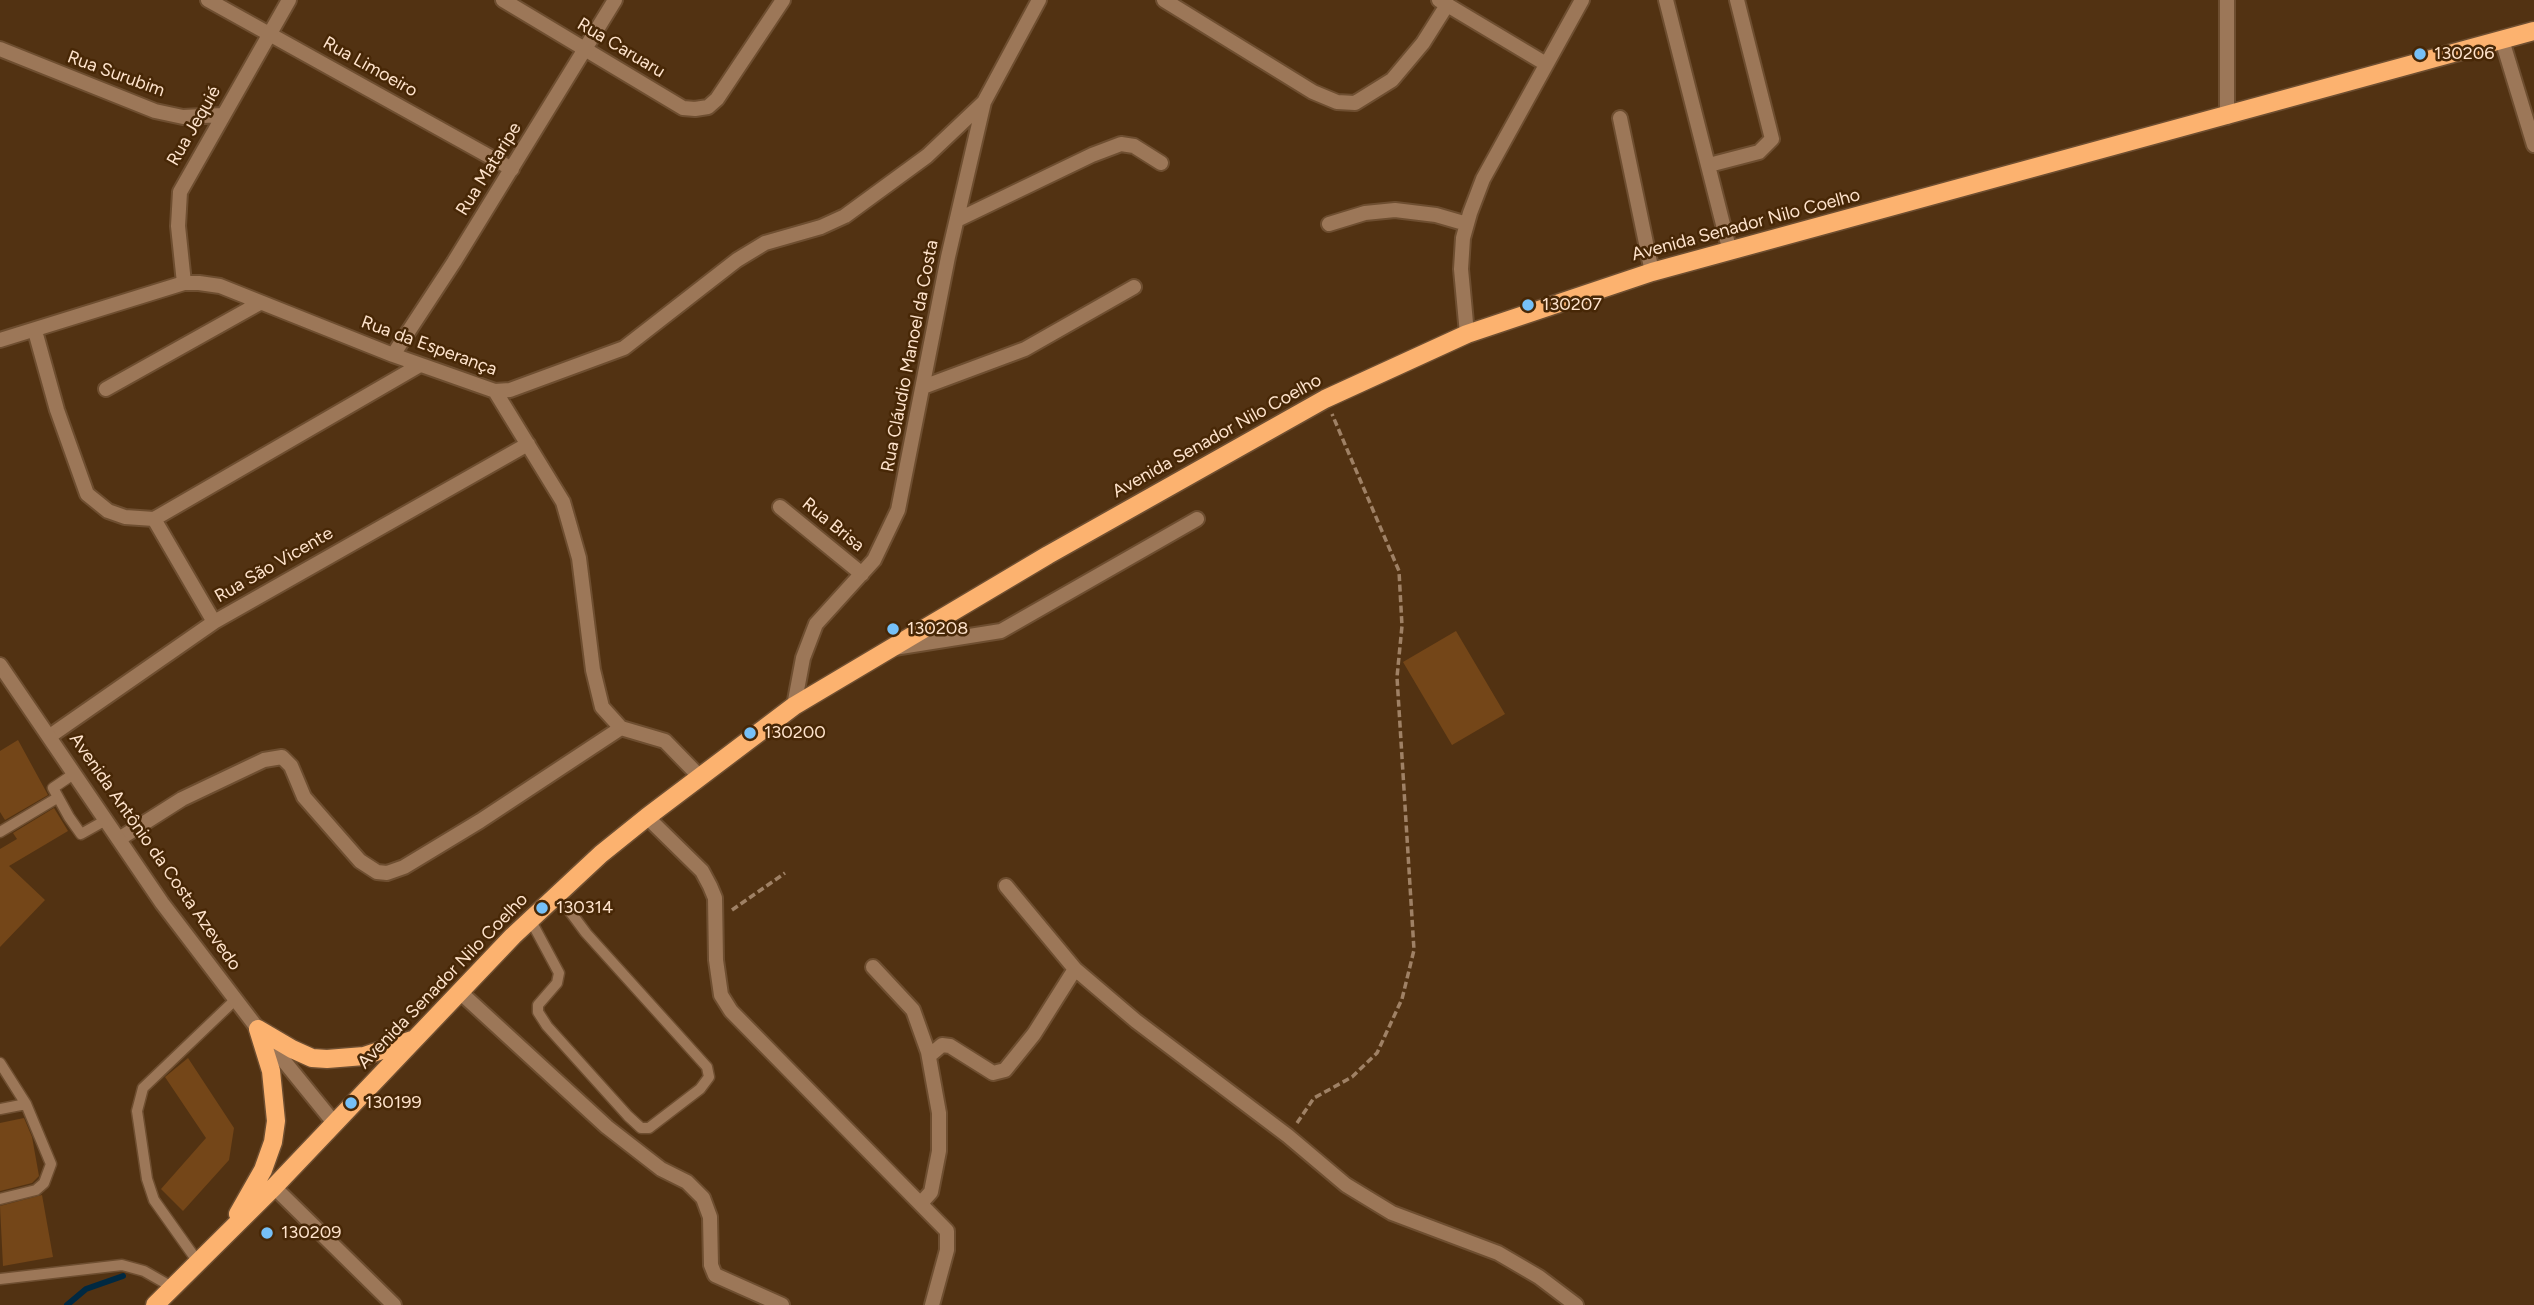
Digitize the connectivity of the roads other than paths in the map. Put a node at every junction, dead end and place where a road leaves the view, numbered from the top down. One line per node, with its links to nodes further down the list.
1 (208, 0): 14 (street, Rua Limoeiro)
2 (289, 0): 14 (street, Rua Jequié)
3 (503, 0): 16 (street, Rua Caruaru)
4 (615, 0): 16 (street, Rua Mataripe)
5 (783, 0): 16 (street, Rua Caruaru)
6 (1040, 0): 19 (street, Rua Cláudio Manoel da Costa)
7 (1164, 0): 12 (street)
8 (1583, 0): 18 (street)
9 (1667, 0): 25 (street)
10 (1737, 0): 25 (street)
11 (2227, 0): 21 (street)
12 (1443, 3): 18 (street)
13 (2534, 30): 15 (main road, Avenida Senador Nilo Coelho)
14 (270, 33): 20 (street, Rua Jequié); 26 (street, Rua Limoeiro)
15 (2502, 40): 21 (main road, Avenida Senador Nilo Coelho); 23 (street)
16 (586, 48): 26 (street, Rua Mataripe)
17 (0, 49): 20 (street, Rua Surubim)
18 (1546, 64): 29 (street)
19 (984, 102): 27 (street, Rua Cláudio Manoel da Costa); 42 (street, Rua da Esperança)
20 (223, 115): 32 (street, Rua Jequié)
21 (2227, 117): 30 (main road, Avenida Senador Nilo Coelho)
22 (1620, 118): 31 (street)
23 (2534, 145)
24 (1161, 163): 27 (street)
25 (1709, 164): 30 (street)
26 (512, 169): 38 (street, Rua Mataripe)
27 (957, 220): 40 (street, Rua Cláudio Manoel da Costa)
28 (1329, 224): 29 (street)
29 (1467, 224): 36 (street)
30 (1730, 252): 31 (main road, Avenida Senador Nilo Coelho)
31 (1652, 272): 36 (main road, Avenida Senador Nilo Coelho)
32 (184, 283): 34 (street, Rua da Esperança); 35 (street, Rua da Esperança)
33 (1134, 287): 40 (street)
34 (258, 304): 38 (street, Rua da Esperança); 41 (street)
35 (35, 331): 37 (street, Rua da Esperança); 45 (street)
36 (1467, 334): 49 (main road, Avenida Senador Nilo Coelho)
37 (0, 340)
38 (393, 355): 39 (street, Rua da Esperança)
39 (419, 365): 42 (street, Rua da Esperança); 45 (street)
40 (923, 387): 47 (street, Rua Cláudio Manoel da Costa)
41 (106, 389)
42 (495, 391): 43 (street)
43 (528, 444): 48 (street, Rua São Vicente); 52 (street)
44 (780, 507): 47 (street, Rua Brisa)
45 (154, 519): 48 (street)
46 (1197, 519): 49 (street)
47 (862, 573): 51 (street, Rua Cláudio Manoel da Costa)
48 (214, 622): 53 (street, Rua São Vicente)
49 (889, 649): 51 (main road, Avenida Senador Nilo Coelho)
50 (0, 665): 53 (street, Avenida Antônio da Costa Azevedo)
51 (794, 706): 55 (main road, Avenida Senador Nilo Coelho)
52 (621, 728): 55 (street); 61 (street)
53 (50, 736): 54 (street, Avenida Antônio da Costa Azevedo)
54 (75, 773): 56 (lane); 58 (street, Avenida Antônio da Costa Azevedo)
55 (700, 777): 57 (main road, Avenida Senador Nilo Coelho)
56 (57, 798): 58 (lane); 59 (lane)
57 (647, 817): 63 (main road, Avenida Senador Nilo Coelho); 78 (street)
58 (106, 820): 61 (street, Avenida Antônio da Costa Azevedo)
59 (3, 831): 60 (lane)
60 (0, 839)
61 (119, 839): 68 (street, Avenida Antônio da Costa Azevedo)
62 (1006, 886): 66 (street)
63 (557, 894): 64 (main road, Avenida Senador Nilo Coelho); 64 (lane)
64 (530, 919): 67 (main road, Avenida Senador Nilo Coelho)
65 (873, 967): 71 (street)
66 (1075, 969): 71 (street); 87 (street)
67 (460, 992): 70 (main road, Avenida Senador Nilo Coelho); 85 (street)
68 (235, 1000): 69 (street, Avenida Antônio da Costa Azevedo); 80 (lane)
69 (257, 1029): 70 (main road); 75 (street, Avenida Antônio da Costa Azevedo); 79 (main road)
70 (416, 1039): 75 (main road, Avenida Senador Nilo Coelho)
71 (929, 1056): 78 (street)
72 (0, 1063): 73 (lane)
73 (26, 1104): 74 (lane); 77 (lane)
74 (0, 1110)
75 (335, 1124): 76 (main road, Avenida Senador Nilo Coelho)
76 (274, 1187): 79 (main road, Avenida Senador Nilo Coelho); 84 (street)
77 (0, 1199)
78 (922, 1202): 86 (street)
79 (223, 1237): 80 (main road, Avenida Senador Nilo Coelho)
80 (198, 1262): 82 (main road, Avenida Senador Nilo Coelho)
81 (0, 1279): 82 (lane)
82 (173, 1287): 83 (main road, Avenida Senador Nilo Coelho)
83 (155, 1305)
84 (394, 1305)
85 (782, 1305)
86 (932, 1305)
87 (1576, 1305)

